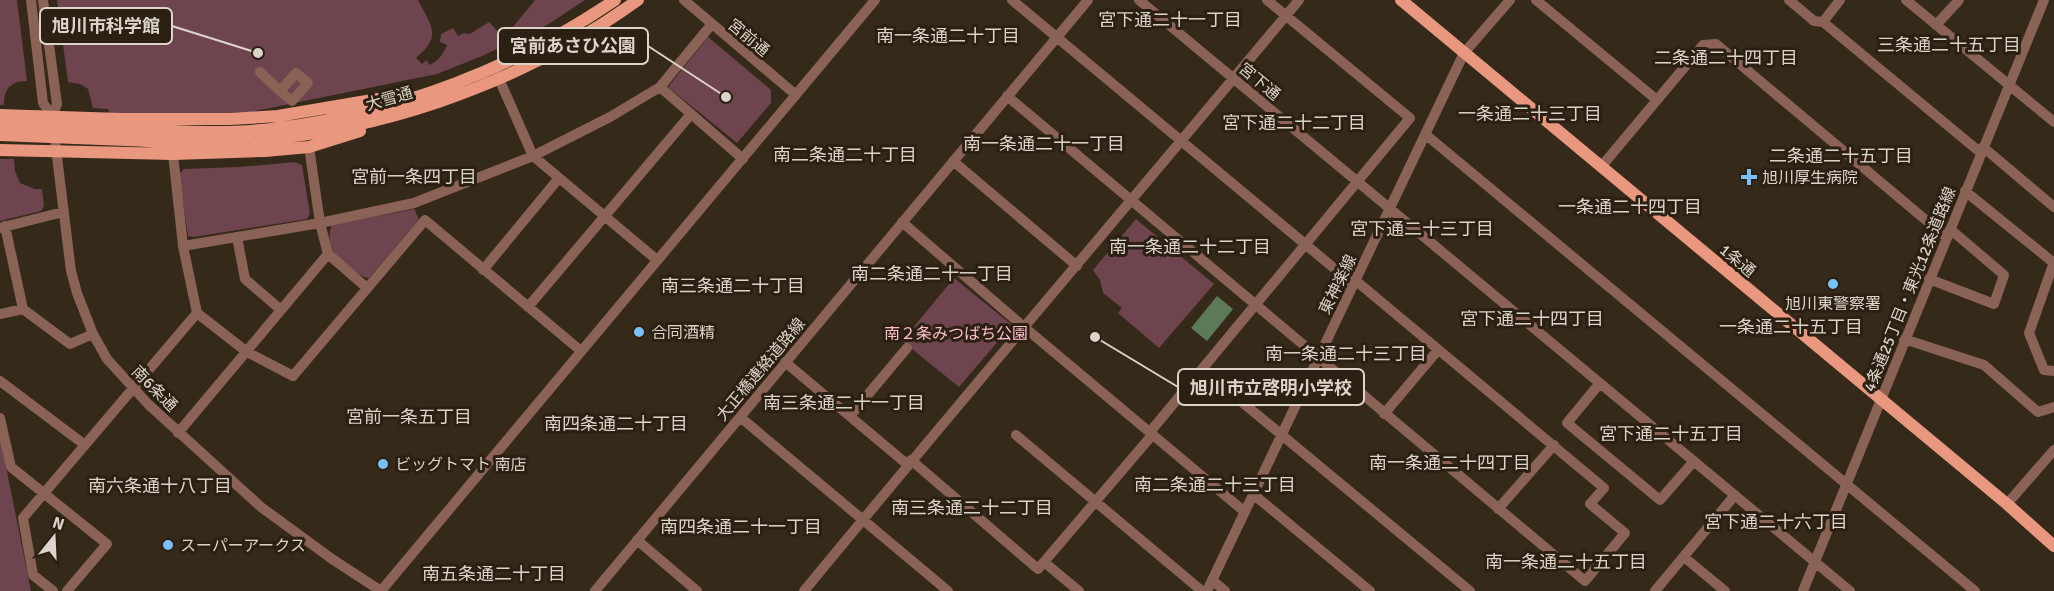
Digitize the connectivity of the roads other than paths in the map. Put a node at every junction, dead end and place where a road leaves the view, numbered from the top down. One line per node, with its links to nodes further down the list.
1 (31, 0): 38 (street, 南6条通)
2 (43, 0): 38 (street, 南6条通)
3 (615, 0): 27 (main road, 大雪通)
4 (638, 0): 27 (main road, 大雪通)
5 (684, 0): 22 (street, 宮前通)
6 (875, 0): 33 (street)
7 (1012, 0): 24 (street)
8 (1088, 0): 24 (street, 大正橋連絡道路線)
9 (1139, 0): 28 (street, 宮下通)
10 (1268, 0): 20 (street)
11 (1299, 0): 20 (street)
12 (1401, 0): 25 (main road, 1条通)
13 (1510, 0): 25 (street, 東神楽線)
14 (1536, 0): 35 (street)
15 (1789, 0): 21 (street)
16 (1840, 0): 21 (street)
17 (1906, 0): 23 (street)
18 (1959, 0): 23 (street)
19 (2044, 0): 29 (street, 4条通25丁目・東光12条道路線)
20 (1286, 15): 28 (street); 56 (street)
21 (1823, 22): 47 (street)
22 (711, 25): 30 (street); 33 (street, 宮前通)
23 (1936, 25): 29 (street)
24 (1057, 37): 34 (street, 大正橋連絡道路線); 44 (street)
25 (1464, 53): 42 (street, 東神楽線); 54 (main road, 1条通)
26 (260, 72): 31 (street)
27 (493, 73): 32 (main road, 大雪通); 41 (main road, 大雪通); 51 (street)
28 (1233, 79): 44 (street); 56 (street, 宮下通)
29 (2008, 86): 39 (street); 47 (street, 4条通25丁目・東光12条道路線)
30 (660, 87): 36 (street); 51 (street)
31 (283, 93): 31 (street)
32 (459, 95): 41 (main road, 大雪通); 45 (main road)
33 (796, 95): 52 (street)
34 (1007, 96): 53 (street, 大正橋連絡道路線); 58 (street)
35 (1657, 100): 54 (street); 68 (street)
36 (691, 114): 52 (street); 63 (street)
37 (0, 115): 38 (main road)
38 (52, 116): 41 (main road); 48 (street, 南6条通)
39 (2054, 122)
40 (0, 125): 41 (main road, bridge)
41 (123, 130): 43 (main road, bridge); 49 (main road)
42 (1425, 134): 61 (street, 東神楽線); 115 (street)
43 (0, 135)
44 (1182, 140): 58 (street); 70 (street)
45 (309, 147): 50 (main road); 66 (street)
46 (0, 150): 48 (main road)
47 (1982, 150): 57 (street, 4条通25丁目・東光12条道路線); 60 (street)
48 (57, 151): 49 (main road); 62 (street, 南6条通)
49 (122, 153): 50 (main road)
50 (172, 154): 71 (street)
51 (533, 156): 55 (street); 59 (street)
52 (743, 159): 73 (street)
53 (953, 161): 65 (street, 大正橋連絡道路線); 75 (street)
54 (1601, 167): 100 (main road, 1条通)
55 (559, 178): 63 (street); 76 (street)
56 (1358, 182): 61 (street, 宮下通); 70 (street)
57 (1965, 191): 68 (street, 4条通25丁目・東光12条道路線); 74 (street)
58 (1132, 201): 75 (street); 80 (street)
59 (414, 202): 64 (street); 66 (street)
60 (2054, 207)
61 (1389, 209): 78 (street, 東神楽線); 98 (street, 宮下通)
62 (63, 212): 67 (street); 87 (street, 南6条通)
63 (605, 217): 73 (street); 81 (street)
64 (425, 220): 76 (street); 79 (street)
65 (902, 222): 86 (street); 94 (street, 大正橋連絡道路線)
66 (320, 223): 69 (street); 72 (street)
67 (3, 227): 82 (street)
68 (1948, 233): 77 (street, 4条通25丁目・東光12条道路線); 77 (street)
69 (237, 237): 71 (street); 83 (street)
70 (1305, 244): 78 (street); 80 (street)
71 (183, 246): 84 (street)
72 (328, 254): 79 (street); 83 (street)
73 (657, 260): 91 (street)
74 (2054, 263): 96 (street)
75 (1077, 266): 86 (street)
76 (483, 270): 81 (street)
77 (1929, 279): 88 (street, 4条通25丁目・東光12条道路線)
78 (1354, 282): 90 (street); 93 (street, 東神楽線)
79 (367, 288): 92 (street)
80 (1256, 304): 93 (street); 95 (street)
81 (528, 307): 91 (street)
82 (22, 309): 85 (street); 87 (street)
83 (281, 310): 92 (street)
84 (197, 313): 92 (street); 99 (street)
85 (0, 314)
86 (1024, 327): 107 (street); 114 (street)
87 (93, 334): 99 (street, 南6条通)
88 (1904, 339): 100 (street, 4条通25丁目・東光12条道路線); 101 (street)
89 (907, 348): 103 (street)
90 (1438, 350): 102 (street); 111 (street)
91 (581, 351): 132 (street)
92 (247, 352): 106 (street)
93 (1317, 358): 102 (street); 108 (street, 東神楽線)
94 (785, 362): 103 (street); 104 (street, 大正橋連絡道路線)
95 (1202, 369): 107 (street); 108 (street)
96 (2054, 371)
97 (0, 381): 110 (street)
98 (1600, 383): 113 (street, 宮下通); 113 (street)
99 (133, 389): 106 (street, 南6条通); 110 (street)
100 (1880, 399): 115 (street, 4条通25丁目・東光12条道路線); 120 (main road, 1条通)
101 (2054, 407)
102 (1384, 414): 121 (street)
103 (849, 416): 114 (street)
104 (740, 417): 123 (street); 124 (street, 大正橋連絡道路線)
105 (0, 418): 116 (street)
106 (178, 433): 132 (street, 南6条通)
107 (1151, 433): 119 (street); 122 (street)
108 (1282, 434): 117 (street, 東神楽線); 142 (street)
109 (1016, 435): 119 (street)
110 (85, 445): 116 (street)
111 (1554, 445): 121 (street); 121 (street)
112 (2054, 450): 120 (street)
113 (1694, 461): 118 (street, 宮下通)
114 (909, 463): 123 (street); 127 (street)
115 (1846, 483): 128 (street, 4条通25丁目・東光12条道路線); 147 (street)
116 (44, 494): 130 (street); 131 (street)
117 (1253, 494): 122 (street, 東神楽線); 141 (street)
118 (1735, 495): 126 (street); 128 (street, 宮下通)
119 (1095, 502): 127 (street); 138 (street)
120 (2007, 504): 125 (main road, 1条通)
121 (1498, 509)
122 (1245, 512): 129 (street, 東神楽線)
123 (862, 520): 135 (street); 136 (street)
124 (637, 540): 133 (street, 大正橋連絡道路線); 134 (street)
125 (2054, 546)
126 (1684, 557): 143 (street); 144 (street)
127 (1044, 562): 137 (street)
128 (1815, 562): 145 (street, 4条通25丁目・東光12条道路線); 146 (street, 宮下通)
129 (1212, 580): 139 (street, 東神楽線); 140 (street)
130 (53, 591)
131 (67, 591)
132 (381, 591)
133 (595, 591)
134 (697, 591)
135 (804, 591)
136 (948, 591)
137 (1079, 591)
138 (1202, 591)
139 (1207, 591)
140 (1225, 591)
141 (1370, 591)
142 (1470, 591)
143 (1655, 591)
144 (1725, 591)
145 (1803, 591)
146 (1850, 591)
147 (1975, 591)

